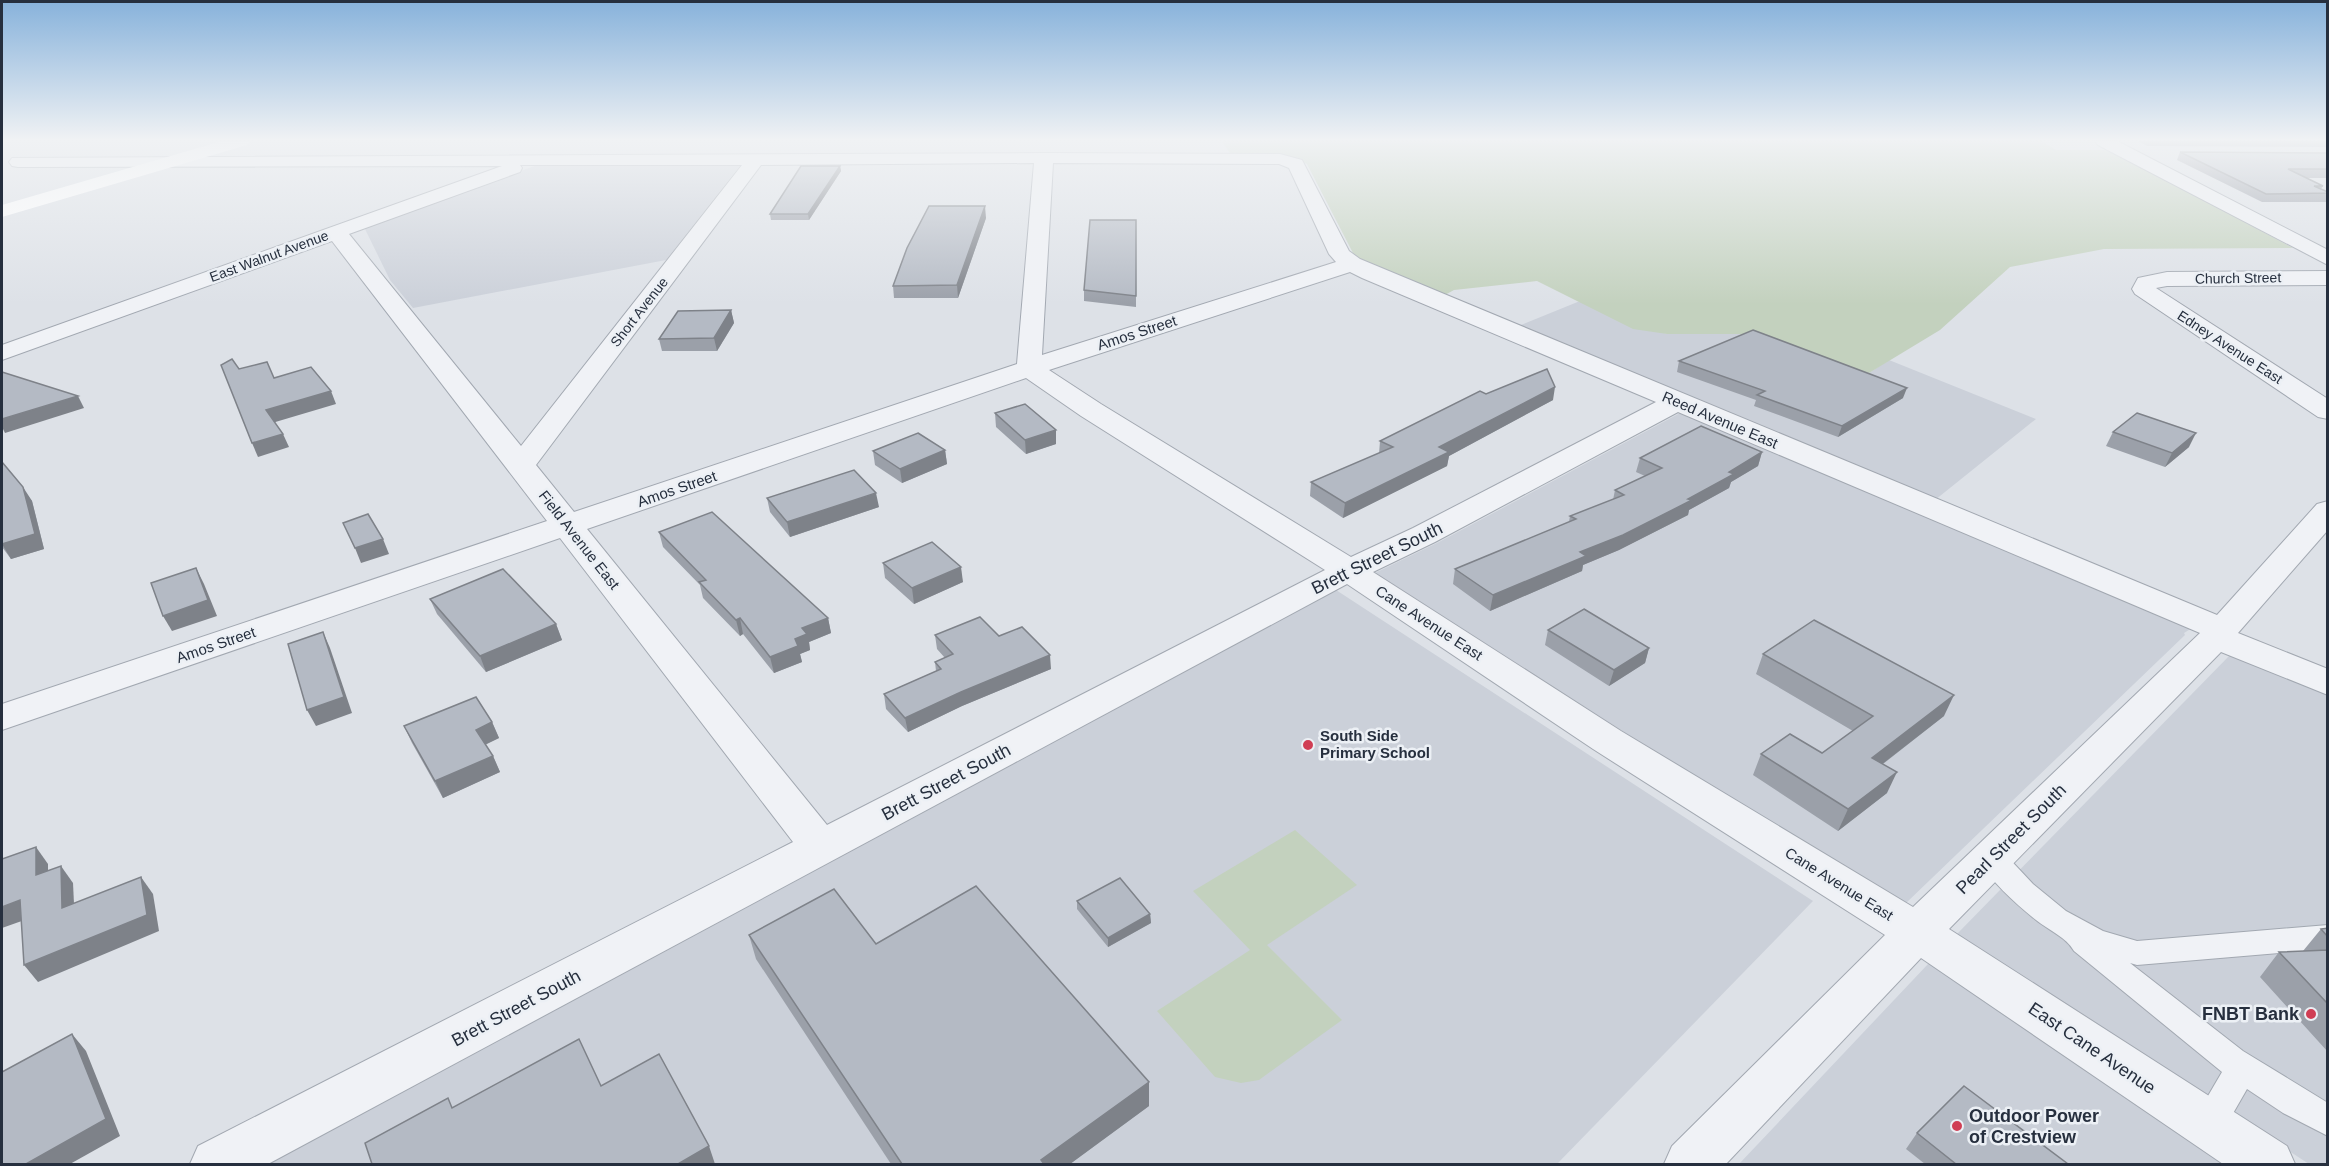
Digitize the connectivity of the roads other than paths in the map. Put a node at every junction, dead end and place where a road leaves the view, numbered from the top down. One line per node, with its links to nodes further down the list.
1 (56, 195): 7 (street)
2 (438, 195): 8 (street, East Walnut Avenue)
3 (728, 195): 17 (street, Short Avenue)
4 (1041, 195): 14 (street)
5 (1311, 195): 10 (street, Reed Avenue East)
6 (2207, 195): 9 (street)
7 (2, 211)
8 (336, 232): 13 (street, East Walnut Avenue); 17 (street, Field Avenue East)
9 (2328, 259)
10 (1352, 264): 14 (street, Amos Street); 15 (street, Reed Avenue East)
11 (2328, 278): 12 (street, Church Street)
12 (2149, 282): 16 (street, Edney Avenue East)
13 (2, 353)
14 (1029, 368): 19 (street, Amos Street); 20 (street, Cane Avenue East)
15 (1677, 402): 20 (street, Brett Street South); 21 (street, Reed Avenue East)
16 (2328, 411)
17 (521, 465): 19 (street, Field Avenue East)
18 (2328, 510): 21 (street, Pearl Street South)
19 (568, 526): 23 (street, Amos Street); 24 (street, Field Avenue East)
20 (1348, 571): 24 (street, Brett Street South); 27 (street, Cane Avenue East)
21 (2219, 633): 22 (street, Reed Avenue East); 25 (street, Pearl Street South)
22 (2328, 683)
23 (2, 717)
24 (821, 848): 32 (street, Brett Street South)
25 (1992, 858): 26 (lane); 27 (street, Pearl Street South)
26 (2058, 922): 28 (lane); 29 (lane)
27 (1917, 932): 31 (street, East Cane Avenue); 33 (street, Pearl Street South)
28 (2328, 937)
29 (2241, 1069): 30 (lane); 31 (lane)
30 (2328, 1121)
31 (2208, 1125): 34 (street, East Cane Avenue)
32 (217, 1164)
33 (1691, 1164)
34 (2268, 1164)

